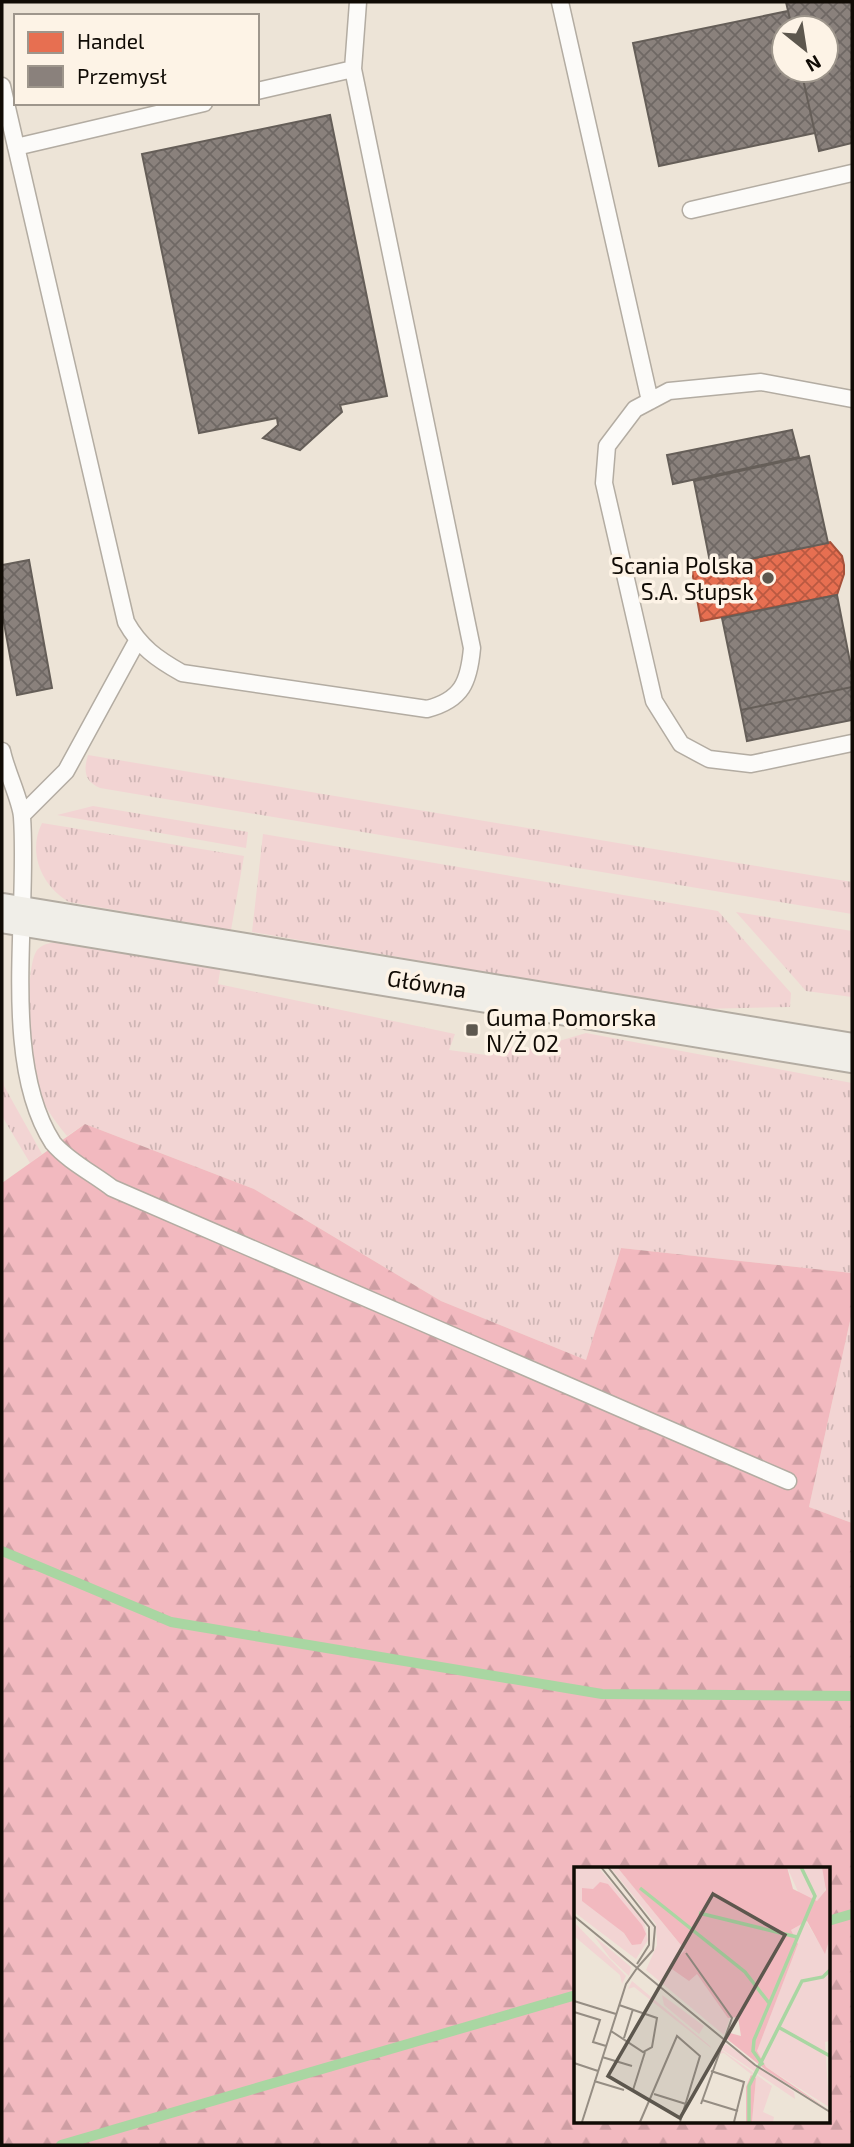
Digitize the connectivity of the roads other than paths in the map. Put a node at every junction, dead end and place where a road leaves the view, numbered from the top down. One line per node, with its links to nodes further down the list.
1 (358, 2): 3 (lane)
2 (560, 2): 11 (lane)
3 (353, 69): 5 (lane); 12 (lane)
4 (2, 86): 7 (lane)
5 (259, 91)
6 (195, 105): 7 (lane)
7 (16, 147): 12 (lane)
8 (852, 173): 9 (lane)
9 (691, 210)
10 (852, 399): 11 (lane)
11 (650, 401): 13 (lane)
12 (137, 641): 15 (lane)
13 (852, 743)
14 (2, 751): 15 (lane)
15 (22, 815): 16 (lane)
16 (9, 915): 17 (main road, Główna); 18 (lane)
17 (852, 1053)
18 (788, 1482)

